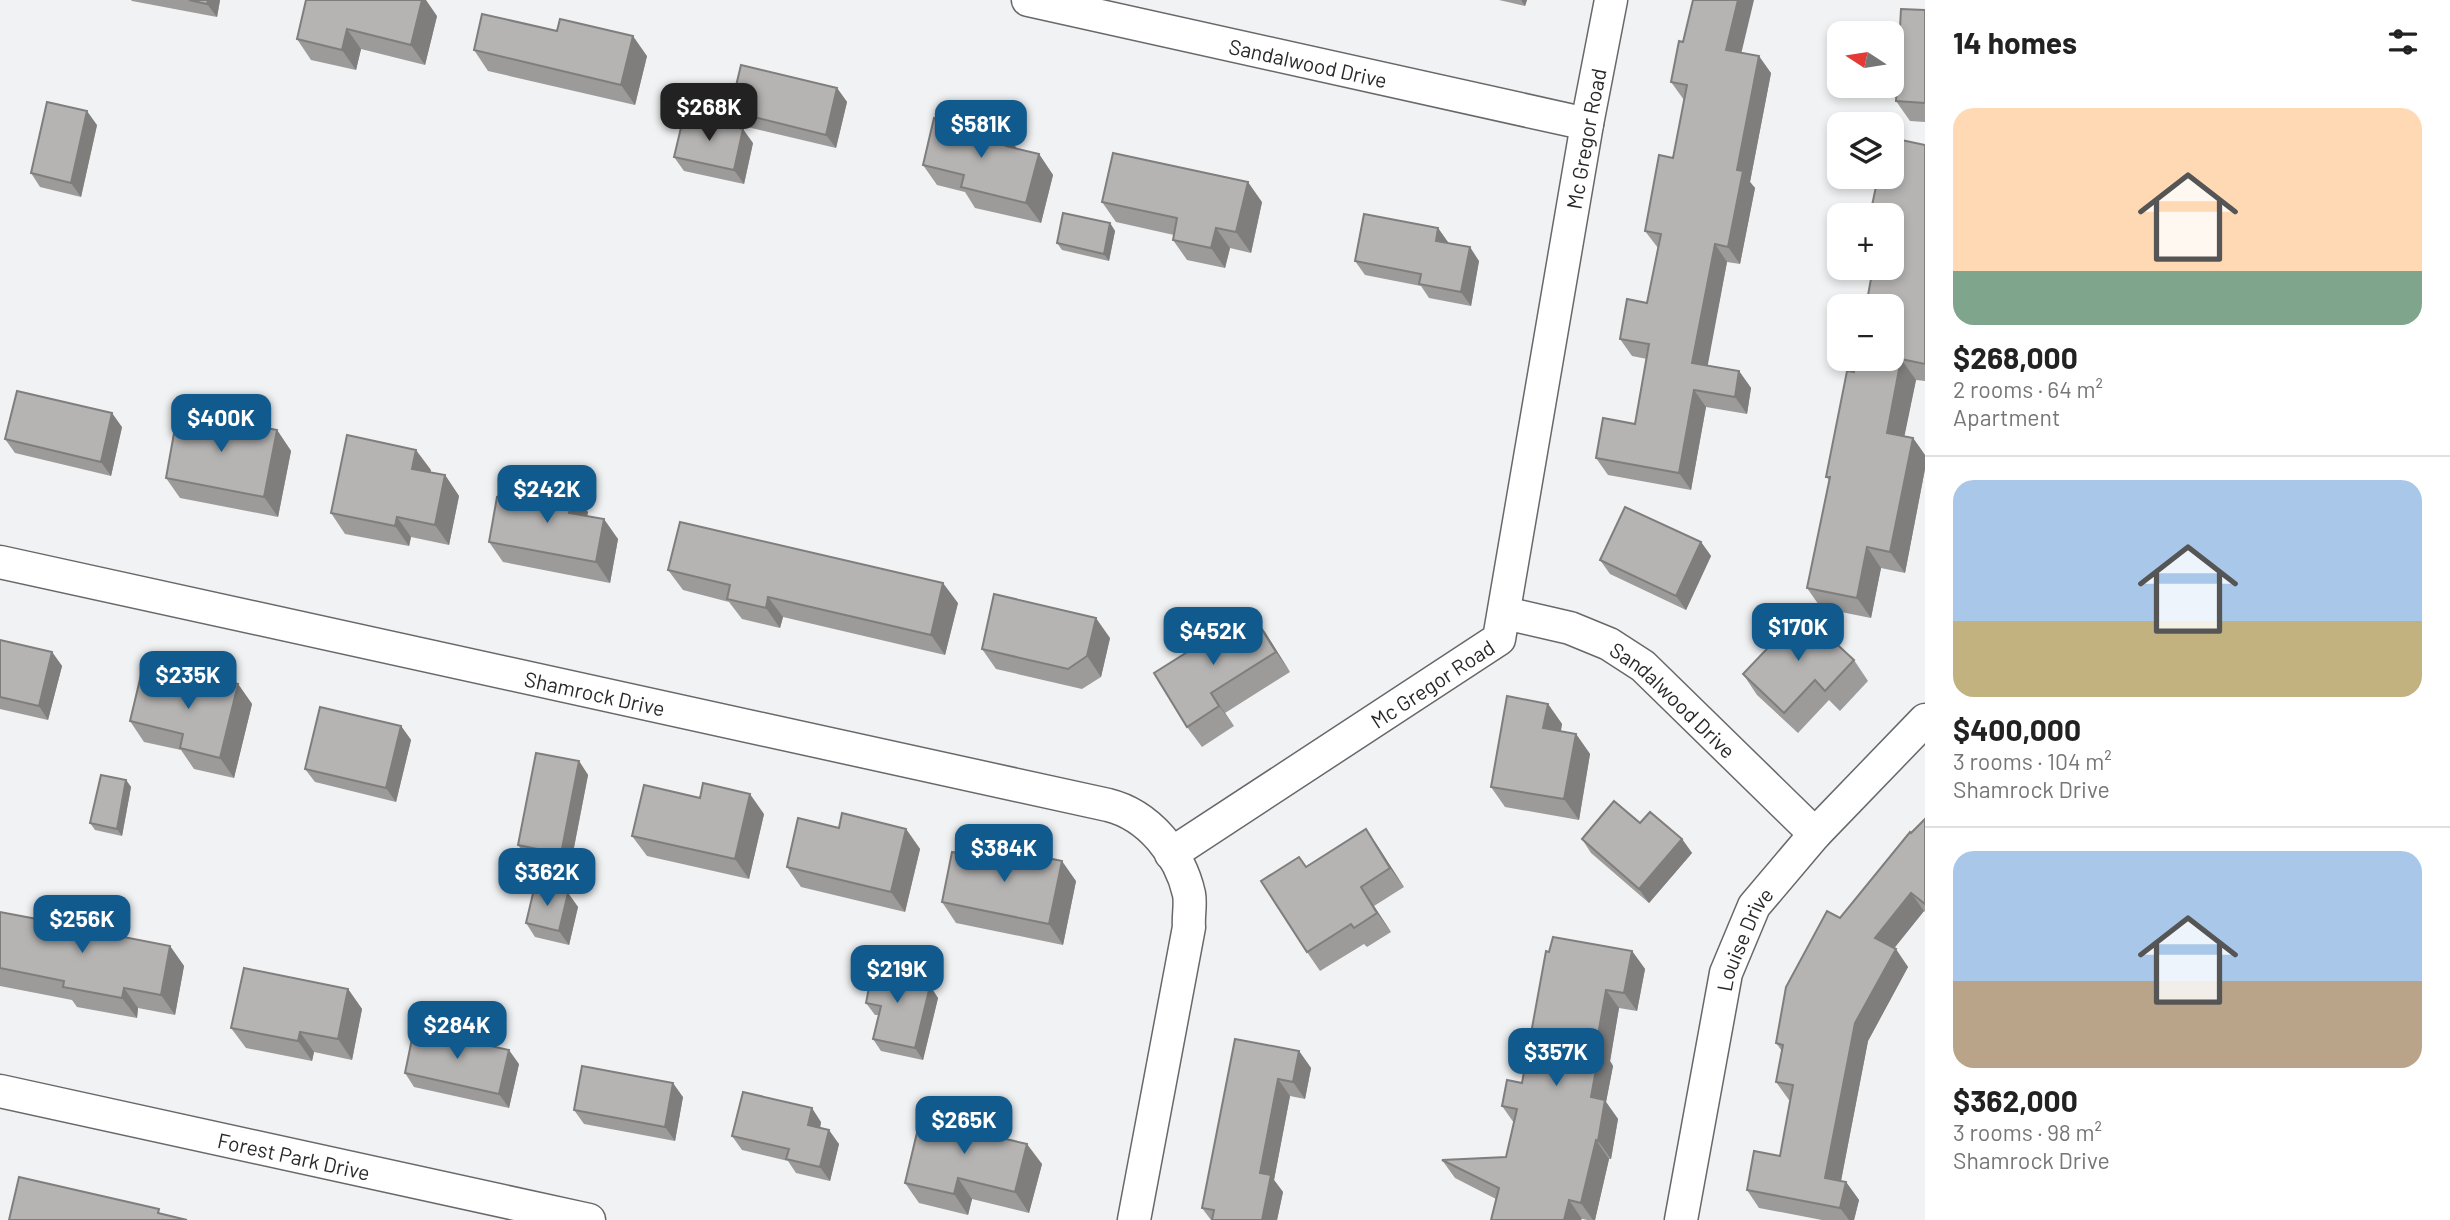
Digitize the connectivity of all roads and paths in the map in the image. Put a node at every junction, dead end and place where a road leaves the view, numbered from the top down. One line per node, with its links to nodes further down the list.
1 (1028, 0): 3 (street, Sandalwood Drive)
2 (1611, 0): 3 (street, Mc Gregor Road)
3 (1587, 124): 5 (street, Mc Gregor Road)
4 (0, 562): 8 (street, Shamrock Drive)
5 (1505, 613): 7 (street, Sandalwood Drive); 8 (street, Mc Gregor Road)
6 (1925, 720): 7 (street, Louise Drive)
7 (1815, 834): 12 (street, Louise Drive)
8 (1171, 854): 11 (street)
9 (0, 1091): 10 (street, Forest Park Drive)
10 (589, 1220)
11 (1134, 1220)
12 (1681, 1220)

